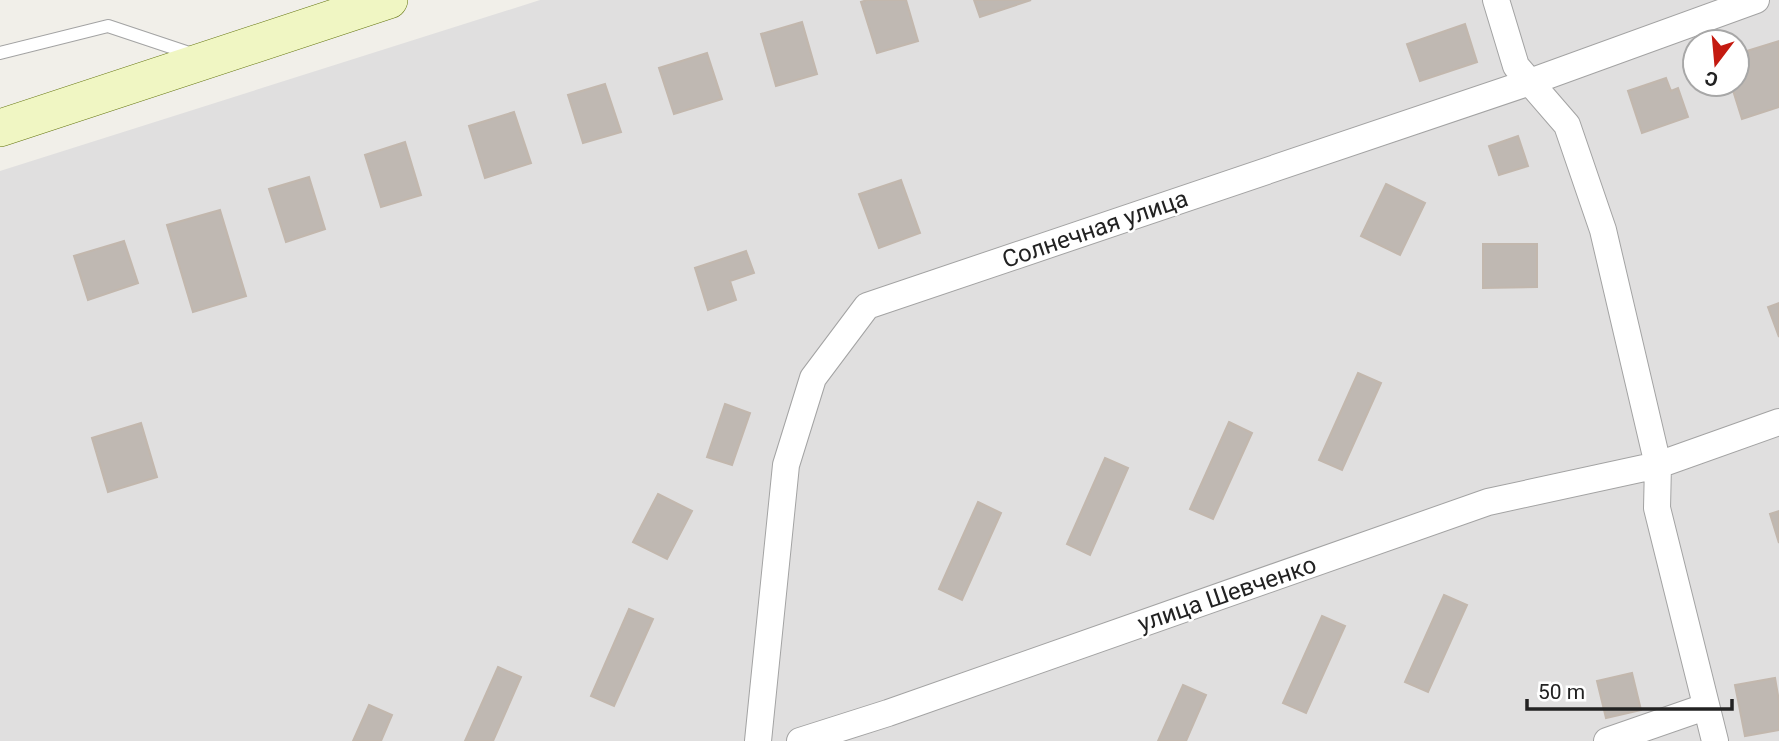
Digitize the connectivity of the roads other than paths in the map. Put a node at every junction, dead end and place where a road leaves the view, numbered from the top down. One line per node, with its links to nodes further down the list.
1 (389, 0): 5 (main road)
2 (1496, 0): 6 (street)
3 (1756, 0): 6 (street, Солнечная улица)
4 (0, 53): 5 (lane)
5 (209, 59): 7 (main road)
6 (1530, 82): 9 (street); 11 (street, Солнечная улица)
7 (0, 128)
8 (1779, 422): 9 (street, улица Шевченко)
9 (1658, 465): 10 (street); 12 (street, улица Шевченко)
10 (1705, 707): 13 (street); 14 (street)
11 (758, 741)
12 (800, 741)
13 (1607, 741)
14 (1714, 741)

